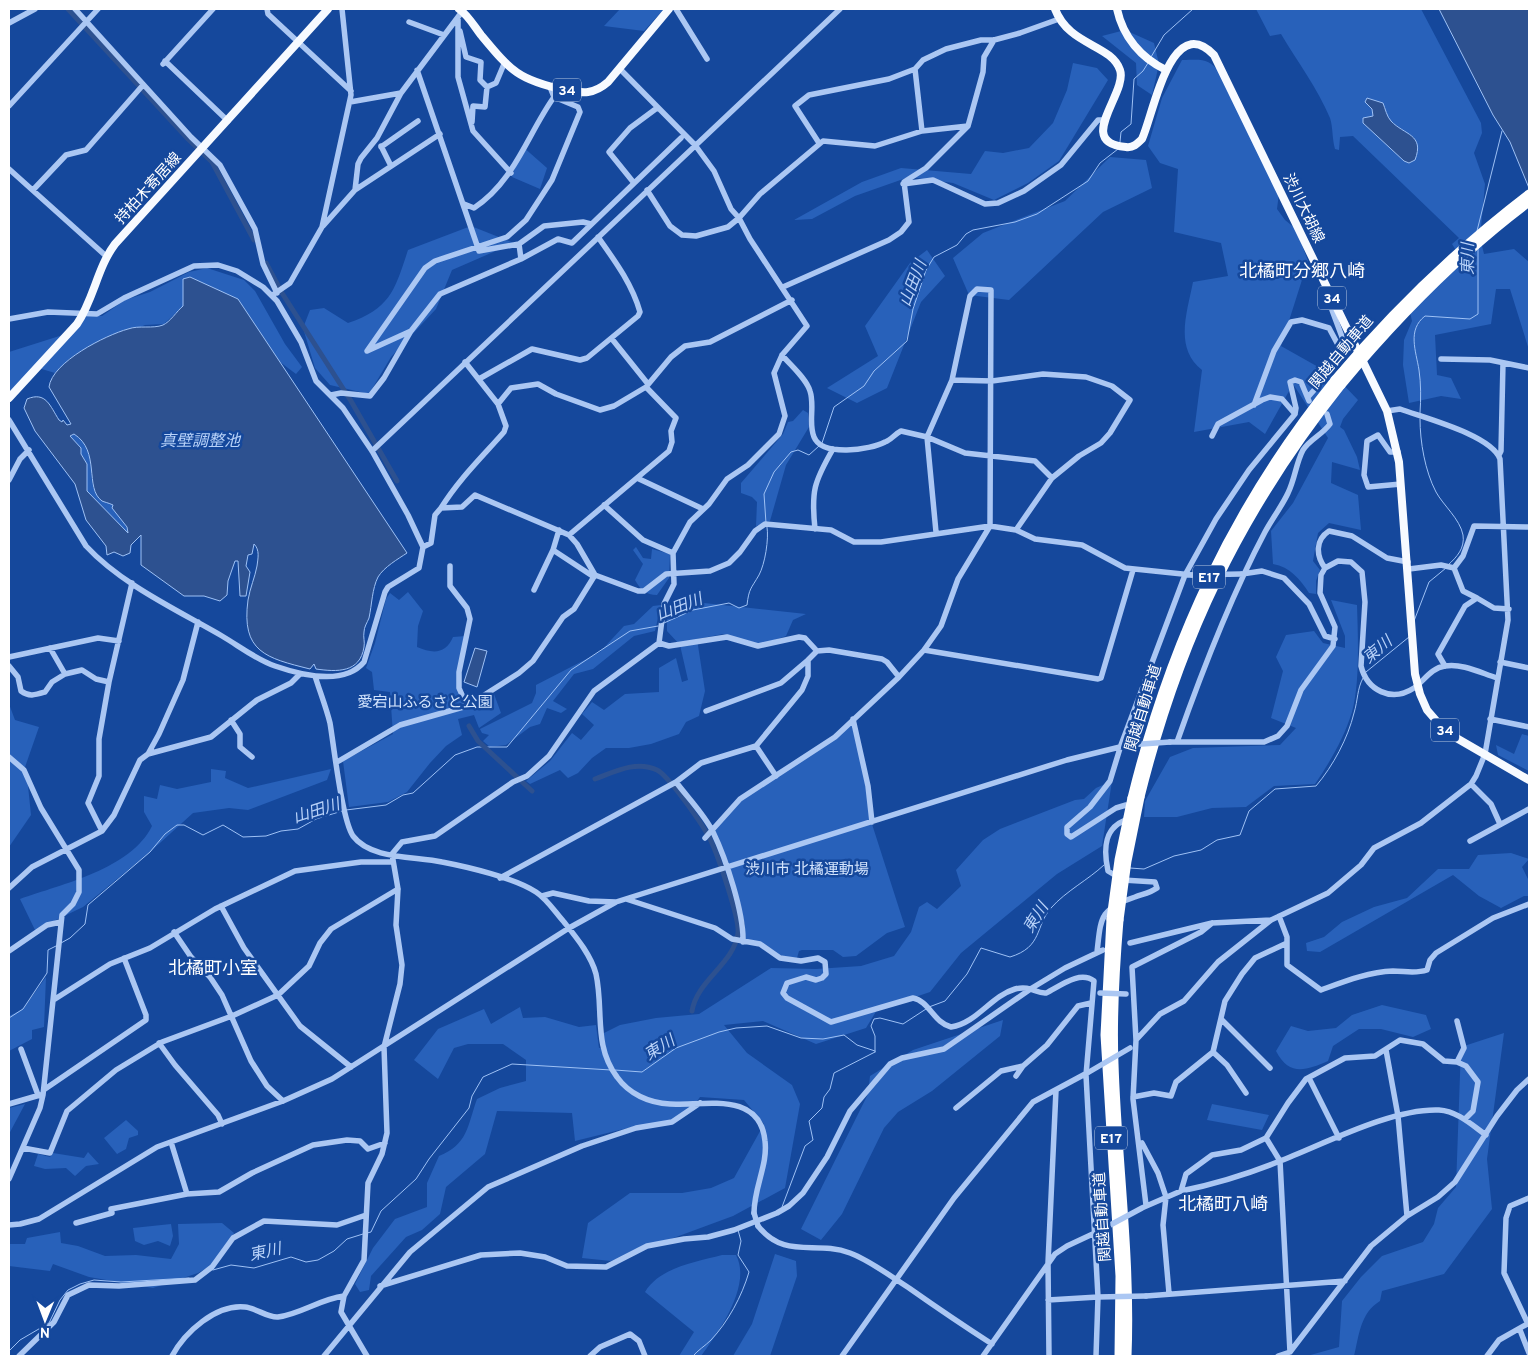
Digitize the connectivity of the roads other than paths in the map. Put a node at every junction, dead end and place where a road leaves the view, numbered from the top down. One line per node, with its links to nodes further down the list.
1 (35, 9): 17 (street)
2 (75, 9): 15 (street)
3 (98, 9): 15 (street)
4 (213, 9): 37 (street)
5 (268, 9): 21 (street)
6 (328, 9): 21 (main road, 持柏木寄居線)
7 (342, 9): 31 (street)
8 (669, 9): 24 (main road, 34)
9 (676, 9): 22 (street)
10 (840, 9): 47 (street)
11 (1055, 9): 14 (main road)
12 (1117, 9): 27 (main road)
13 (461, 11): 18 (street); 19 (street); 23 (main road, 34)
14 (1059, 19): 20 (street); 38 (main road)
15 (86, 22): 28 (street); 35 (street)
16 (409, 22): 19 (street)
17 (9, 23)
18 (458, 30): 29 (street); 40 (street)
19 (444, 35): 26 (street)
20 (994, 40): 25 (street); 41 (street)
21 (298, 41): 31 (street); 37 (main road, 持柏木寄居線)
22 (707, 59)
23 (504, 64): 29 (street); 30 (main road, 34)
24 (620, 69): 30 (main road, 34); 36 (street)
25 (915, 69): 42 (street); 46 (street)
26 (417, 70): 32 (street); 43 (street)
27 (1166, 70): 38 (main road, 渋川大胡線 / 34); 72 (main road, 渋川大胡線 / 34)
28 (143, 85): 49 (street); 55 (street)
29 (487, 87): 40 (street)
30 (550, 87): 33 (street)
31 (351, 91): 34 (street)
32 (401, 93): 34 (street); 44 (street)
33 (554, 97): 52 (street); 66 (street)
34 (350, 102): 63 (street)
35 (9, 106)
36 (657, 108): 47 (street); 53 (street)
37 (228, 120): 49 (main road, 持柏木寄居線)
38 (1104, 120): 54 (street)
39 (418, 121): 48 (street)
40 (472, 126): 52 (street)
41 (968, 126): 42 (street); 54 (street)
42 (922, 131): 46 (street)
43 (440, 134): 50 (street); 60 (street)
44 (377, 138): 48 (street); 56 (street)
45 (681, 138): 53 (street)
46 (819, 142): 61 (street)
47 (695, 145): 57 (street); 61 (street)
48 (381, 147): 50 (street)
49 (201, 150): 67 (main road, 持柏木寄居線); 70 (street)
50 (391, 166): 56 (street)
51 (9, 169): 55 (street)
52 (511, 172): 60 (street)
53 (634, 183): 62 (street)
54 (903, 184): 69 (street)
55 (33, 190): 67 (street)
56 (355, 190): 63 (street)
57 (647, 190): 61 (street); 64 (street)
58 (1529, 194): 86 (highway, 関越自動車道 / E17, bridge)
59 (1529, 202): 86 (highway, 関越自動車道 / E17, bridge)
60 (464, 204): 66 (street)
61 (739, 218): 69 (street)
62 (592, 224): 65 (street); 68 (street)
63 (322, 227): 70 (street)
64 (598, 237): 76 (street); 80 (street)
65 (520, 244): 66 (street); 68 (street)
66 (478, 248): 75 (street)
67 (106, 256): 73 (main road, 持柏木寄居線)
68 (521, 259): 75 (street)
69 (783, 287): 71 (street)
70 (278, 292): 73 (street); 88 (street)
71 (792, 300): 77 (street); 87 (street)
72 (1336, 305): 78 (street); 92 (main road, 渋川大胡線 / 34)
73 (85, 312): 74 (street); 89 (main road, 持柏木寄居線)
74 (9, 319)
75 (411, 331): 88 (street)
76 (612, 339): 83 (street); 87 (street)
77 (782, 355): 98 (street); 110 (street)
78 (1344, 356): 91 (street); 93 (street)
79 (1441, 358): 81 (street)
80 (465, 362): 83 (street); 100 (street)
81 (1503, 363): 82 (street); 103 (street)
82 (1529, 368)
83 (478, 379): 90 (street)
84 (952, 380): 85 (street); 85 (street); 97 (street)
85 (992, 381): 102 (street); 105 (street)
86 (1338, 382): 193 (highway, 関越自動車道 / E17, bridge)
87 (647, 386): 90 (street); 104 (street)
88 (331, 395): 100 (street)
89 (9, 398)
90 (498, 404): 109 (street)
91 (1254, 405): 93 (street); 96 (street)
92 (1387, 411): 101 (main road, 渋川大胡線 / 34); 103 (street)
93 (1295, 414): 129 (street)
94 (1327, 414): 128 (street)
95 (9, 420): 99 (street)
96 (1212, 436)
97 (927, 437): 98 (street); 102 (street); 117 (street)
98 (833, 449): 114 (street)
99 (28, 450): 106 (street); 131 (street)
100 (372, 451): 119 (street)
101 (1398, 452): 107 (main road, 渋川大胡線 / 34); 107 (street)
102 (990, 455): 105 (street); 112 (street)
103 (1498, 455): 111 (street)
104 (637, 478): 108 (street); 110 (street)
105 (1052, 478): 116 (street)
106 (9, 480)
107 (1401, 484): 123 (main road, 渋川大胡線 / 34)
108 (604, 505): 118 (street); 121 (street)
109 (441, 508): 115 (street); 119 (street)
110 (703, 509): 121 (street)
111 (1502, 525): 113 (street); 124 (street); 134 (street)
112 (990, 526): 116 (street); 117 (street); 140 (street)
113 (1529, 527)
114 (816, 529): 117 (street); 127 (street)
115 (559, 530): 118 (street); 120 (street)
116 (1016, 530): 126 (street)
117 (936, 532)
118 (569, 535): 130 (street)
119 (423, 547): 150 (street)
120 (553, 550): 130 (street); 132 (street)
121 (673, 553): 127 (street)
122 (450, 566): 155 (street)
123 (1408, 566): 124 (street); 125 (street); 154 (main road, 渋川大胡線 / 34)
124 (1449, 567): 133 (street)
125 (1325, 568): 136 (street); 154 (street)
126 (1133, 570): 129 (street); 140 (street)
127 (675, 572): 130 (street); 138 (street)
128 (1243, 574): 129 (street, bridge); 136 (street); 161 (street)
129 (1184, 575): 162 (street)
130 (595, 576): 155 (street)
131 (132, 583): 135 (street); 137 (street)
132 (534, 590)
133 (1477, 598): 134 (street); 146 (street)
134 (1509, 609): 144 (street)
135 (198, 622): 149 (street); 164 (street)
136 (1335, 639): 161 (street)
137 (119, 641): 139 (street); 153 (street)
138 (659, 644): 141 (street); 181 (street)
139 (50, 648): 142 (street); 148 (street)
140 (924, 650): 151 (street)
141 (817, 651): 143 (street); 151 (street)
142 (9, 656)
143 (808, 660): 156 (street); 163 (street)
144 (1500, 662): 147 (street); 152 (street)
145 (9, 666): 148 (street)
146 (1445, 666): 152 (street); 154 (street)
147 (1529, 668)
148 (64, 674): 153 (street)
149 (300, 674): 150 (street); 159 (street)
150 (315, 676): 168 (street)
151 (899, 677): 157 (street)
152 (1497, 678): 158 (street)
153 (109, 682): 177 (street)
154 (1418, 685): 165 (main road, 34)
155 (467, 706): 168 (street)
156 (706, 711)
157 (853, 719): 169 (street); 174 (street)
158 (1490, 719): 160 (street); 165 (street)
159 (231, 720): 164 (street); 167 (street)
160 (1529, 727)
161 (1178, 742): 162 (street, bridge)
162 (1120, 745): 174 (street); 204 (street)
163 (756, 746): 169 (street); 171 (street)
164 (148, 754): 177 (street)
165 (1485, 754): 170 (main road, 34); 172 (street)
166 (9, 757): 180 (street)
167 (252, 757)
168 (337, 762): 181 (street)
169 (776, 776): 176 (street)
170 (1529, 780)
171 (676, 782): 176 (street); 184 (street)
172 (1471, 784): 175 (street); 192 (street)
173 (1529, 809): 175 (street)
174 (872, 822): 183 (street)
175 (1500, 824): 179 (street)
176 (712, 830): 178 (street); 183 (street)
177 (102, 831): 180 (street)
178 (705, 838)
179 (1470, 841)
180 (67, 848): 185 (street); 195 (street)
181 (392, 854): 182 (street); 184 (street)
182 (392, 862): 186 (street); 191 (street)
183 (722, 869): 188 (street); 199 (street)
184 (500, 878): 187 (street)
185 (9, 888)
186 (398, 888): 207 (street); 215 (street)
187 (542, 896): 189 (street); 197 (street)
188 (626, 899): 189 (street); 199 (street)
189 (616, 902): 197 (street)
190 (1529, 904): 201 (street)
191 (221, 906): 198 (street); 207 (street)
192 (1279, 916): 194 (street); 201 (street)
193 (1115, 920): 282 (highway, 関越自動車道 / E17); 283 (highway, 関越自動車道 / E17)
194 (1271, 920): 196 (street); 214 (street)
195 (61, 922): 202 (street); 208 (street)
196 (1212, 923): 200 (street); 206 (street)
197 (569, 928): 215 (street); 232 (street)
198 (174, 932): 203 (street); 210 (street)
199 (742, 942): 204 (street)
200 (1130, 943)
201 (1287, 943): 211 (street)
202 (9, 950)
203 (124, 958): 208 (street); 228 (street)
204 (1032, 988): 205 (street); 261 (street)
205 (1097, 993): 206 (street, bridge); 209 (street)
206 (1129, 994): 214 (street)
207 (278, 995): 210 (street); 221 (street)
208 (55, 999): 228 (street)
209 (1091, 1003): 220 (street); 223 (street)
210 (232, 1016): 213 (street); 231 (street)
211 (1222, 1020): 218 (street); 222 (street)
212 (1456, 1021): 219 (street)
213 (160, 1044): 237 (street); 244 (street)
214 (1133, 1044): 223 (street, bridge); 230 (street)
215 (384, 1047): 221 (street); 243 (street)
216 (21, 1049): 228 (street)
217 (1386, 1050): 219 (street); 225 (street); 235 (street)
218 (1213, 1052): 229 (street); 230 (street)
219 (1457, 1062): 236 (street)
220 (1023, 1066): 224 (street); 234 (street)
221 (351, 1067): 231 (street)
222 (1270, 1068)
223 (1087, 1073): 227 (street); 256 (street)
224 (1016, 1076)
225 (1309, 1078): 240 (street); 241 (street)
226 (1529, 1079): 239 (street)
227 (1056, 1090): 257 (street); 258 (street)
228 (42, 1093): 233 (street); 244 (street)
229 (1246, 1093)
230 (1133, 1097): 238 (street)
231 (283, 1101): 237 (street)
232 (700, 1103): 258 (street, bridge); 261 (street)
233 (9, 1104)
234 (956, 1108)
235 (1398, 1116): 236 (street); 241 (street); 253 (street)
236 (1465, 1119): 239 (street)
237 (222, 1124): 242 (street)
238 (1138, 1132): 249 (street); 251 (street)
239 (1486, 1135): 253 (street)
240 (1266, 1138): 245 (street); 247 (street)
241 (1338, 1138): 245 (street)
242 (171, 1142): 248 (street); 255 (street)
243 (386, 1143): 248 (street); 252 (street)
244 (23, 1148): 246 (street)
245 (1280, 1161): 247 (street); 260 (street)
246 (9, 1179)
247 (1181, 1191): 249 (street)
248 (188, 1194): 254 (street)
249 (1166, 1197): 251 (street); 262 (street)
250 (1529, 1198): 266 (street)
251 (1144, 1207): 256 (street, bridge)
252 (366, 1215): 263 (street); 272 (street)
253 (1407, 1216): 259 (street)
254 (76, 1223)
255 (9, 1225)
256 (1097, 1232): 257 (street); 264 (street)
257 (1048, 1263): 265 (street); 269 (street)
258 (895, 1279): 269 (street); 278 (street)
259 (1345, 1281): 260 (street); 270 (street)
260 (1288, 1285): 262 (street); 270 (street)
261 (380, 1286): 267 (street)
262 (1169, 1292): 264 (street, bridge)
263 (344, 1296): 267 (street); 273 (street)
264 (1098, 1296): 265 (street); 281 (street)
265 (1048, 1300): 280 (street)
266 (1529, 1324): 268 (street)
267 (349, 1327): 274 (street); 275 (street)
268 (1520, 1330): 271 (street); 285 (street)
269 (992, 1344): 279 (street)
270 (1290, 1352): 284 (street)
271 (1529, 1353)
272 (19, 1356)
273 (172, 1356)
274 (324, 1356)
275 (367, 1356)
276 (590, 1356): 277 (street)
277 (645, 1356)
278 (842, 1356)
279 (984, 1356)
280 (1048, 1356)
281 (1096, 1356)
282 (1119, 1356)
283 (1127, 1356)
284 (1278, 1356)
285 (1487, 1356)

